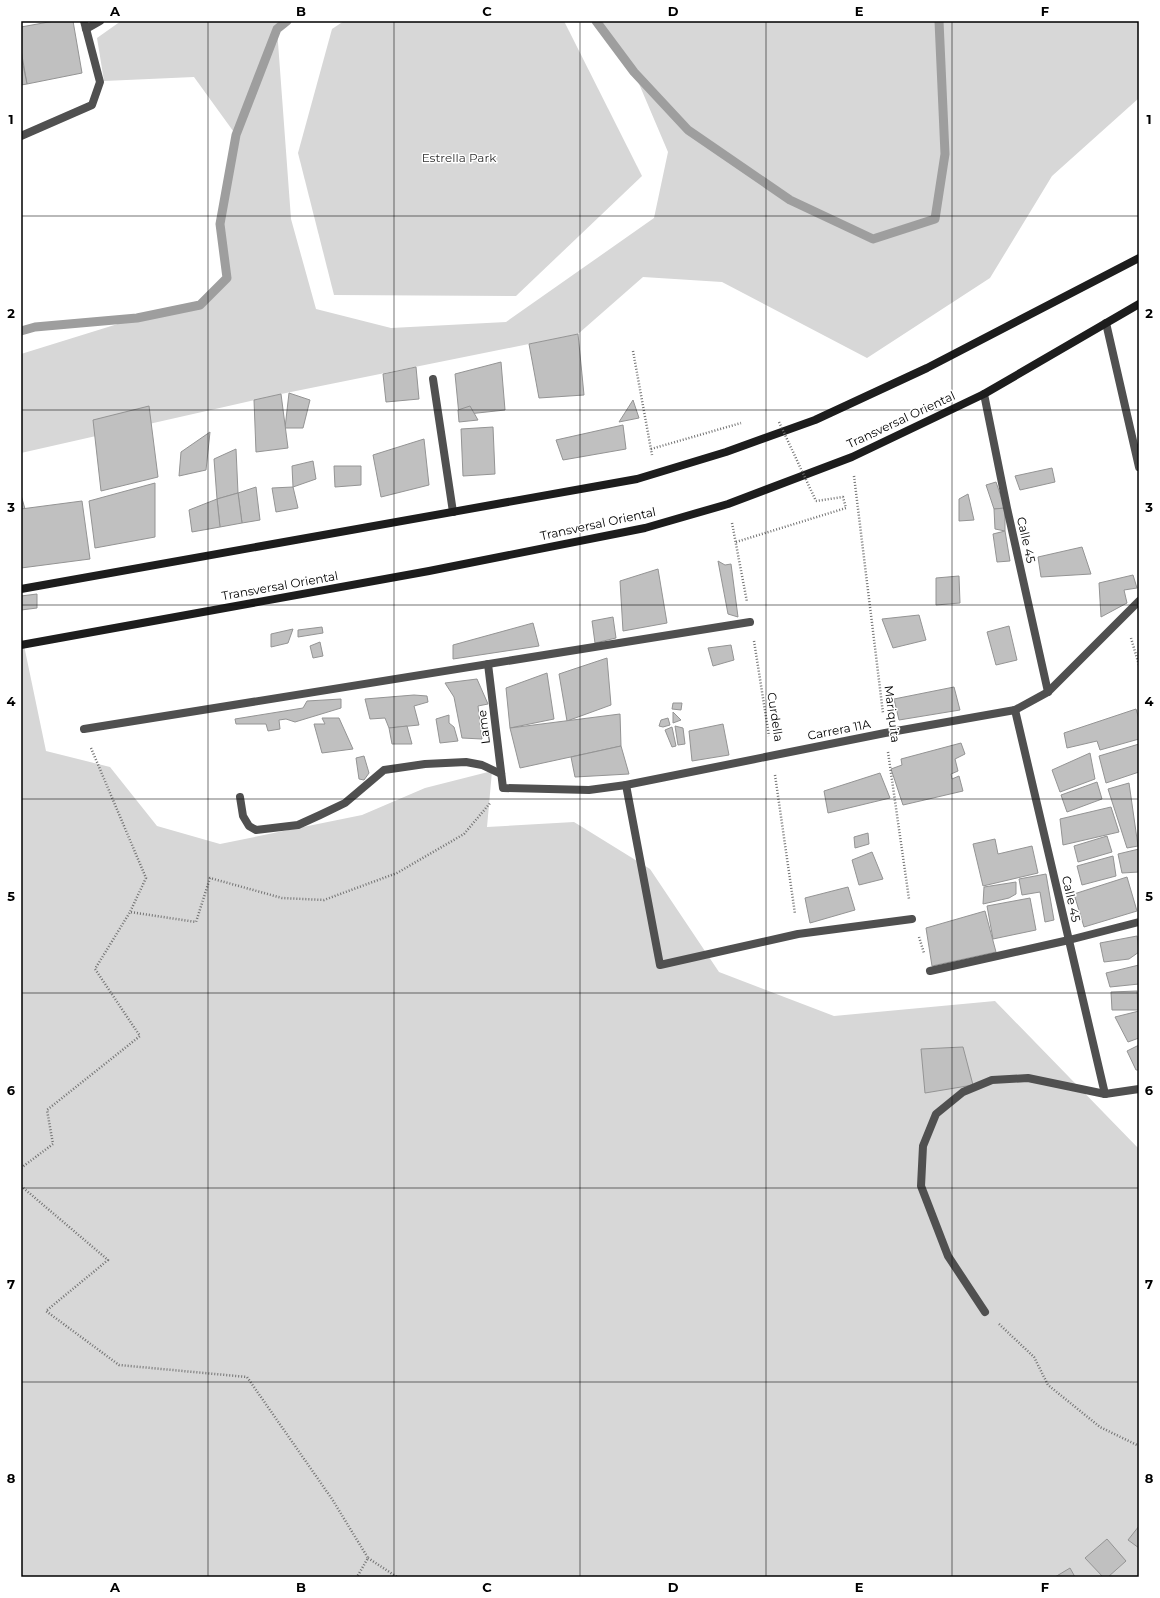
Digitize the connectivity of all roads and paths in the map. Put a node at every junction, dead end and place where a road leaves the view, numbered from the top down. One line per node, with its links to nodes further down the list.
1 (100, 21): 2 (street)
2 (85, 25): 3 (street)
3 (21, 136)
4 (1139, 258): 13 (main road)
5 (1139, 304): 6 (main road, Transversal Oriental)
6 (1106, 323): 9 (main road, Transversal Oriental); 12 (street)
7 (633, 351): 13 (path)
8 (433, 379): 15 (street)
9 (984, 394): 11 (main road, Transversal Oriental); 24 (street, Calle 45)
10 (779, 422): 16 (path, bridge)
11 (852, 457): 14 (main road, Transversal Oriental); 27 (path, Mariquita)
12 (1139, 467)
13 (656, 473): 15 (main road)
14 (728, 504): 16 (path, Curdella); 21 (main road, Transversal Oriental)
15 (454, 512): 17 (main road)
16 (736, 542): 20 (path, Curdella)
17 (21, 589)
18 (1139, 601): 19 (street, Carrera 11A)
19 (1124, 616): 23 (path); 24 (street, Carrera 11A)
20 (750, 622): 22 (street); 28 (path, Curdella)
21 (21, 645)
22 (488, 664): 26 (street); 29 (street, Lame)
23 (1139, 665)
24 (1048, 692): 25 (street, Carrera 11A)
25 (1014, 710): 27 (street, Carrera 11A); 37 (street, Calle 45)
26 (84, 730): 33 (path)
27 (885, 733): 28 (street, Carrera 11A); 34 (path, Mariquita)
28 (772, 755): 30 (street, Carrera 11A); 36 (path, Curdella)
29 (501, 774): 31 (street, Lame); 32 (street)
30 (626, 785): 31 (street, Carrera 11A); 36 (street)
31 (503, 788): 33 (path)
32 (240, 797)
33 (130, 912): 41 (path)
34 (912, 919): 36 (street); 38 (path, Mariquita)
35 (1139, 922): 37 (street)
36 (798, 934)
37 (1069, 940): 38 (street); 40 (street, Calle 45)
38 (930, 971)
39 (1139, 1088): 40 (street)
40 (1105, 1094): 43 (street)
41 (21, 1168)
42 (21, 1186): 45 (path)
43 (985, 1312): 44 (path)
44 (1139, 1446)
45 (368, 1558): 46 (path); 47 (path)
46 (357, 1577)
47 (397, 1577)

